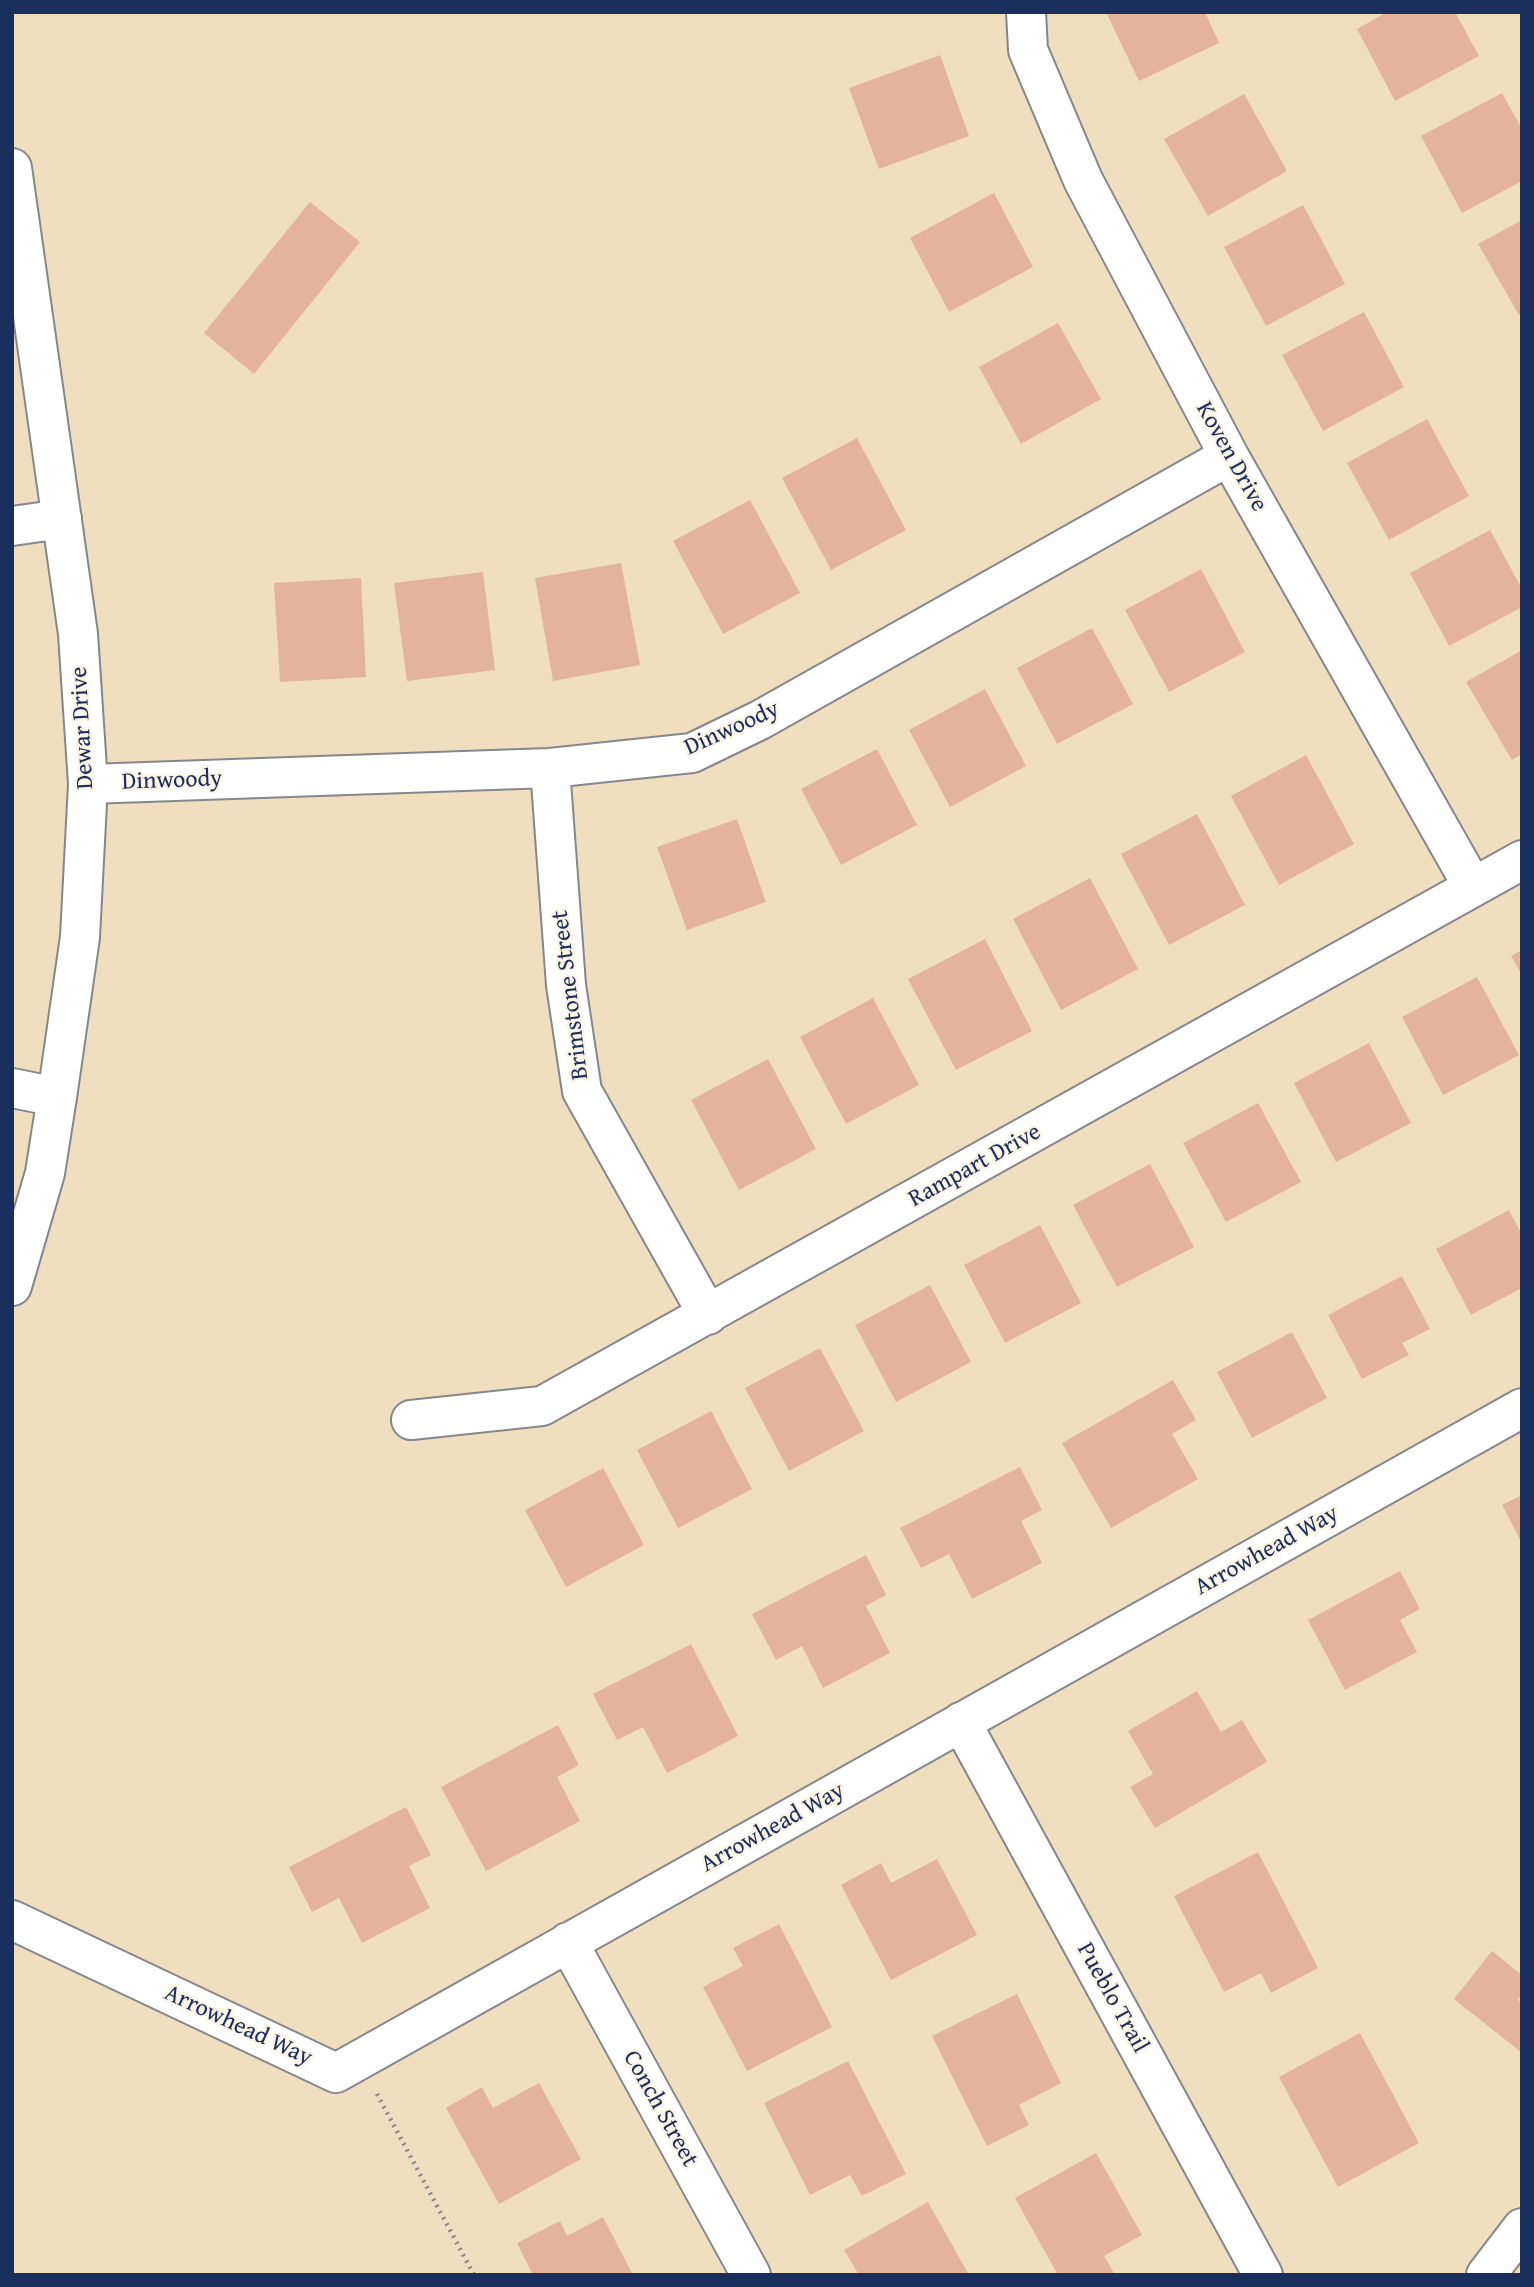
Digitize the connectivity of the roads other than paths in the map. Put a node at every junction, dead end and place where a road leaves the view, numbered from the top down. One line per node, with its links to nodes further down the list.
1 (1026, 12): 3 (street, Koven Drive)
2 (12, 168): 4 (street, Dewar Drive)
3 (1229, 456): 6 (street, Dinwoody); 9 (street, Koven Drive)
4 (62, 519): 5 (street); 7 (street, Dewar Drive)
5 (12, 526)
6 (550, 768): 7 (street, Dinwoody); 13 (street, Brimstone Street)
7 (88, 784): 11 (street, Dewar Drive)
8 (1522, 860): 9 (street, Rampart Drive)
9 (1473, 887): 13 (street, Rampart Drive)
10 (12, 1088): 11 (street)
11 (57, 1097): 12 (street, Dewar Drive)
12 (12, 1286)
13 (708, 1315): 15 (street, Rampart Drive)
14 (1522, 1408): 16 (street, Arrowhead Way)
15 (411, 1420)
16 (961, 1722): 18 (street, Arrowhead Way); 21 (street, Pueblo Trail)
17 (12, 1920): 18 (street, Arrowhead Way)
18 (568, 1942): 20 (street, Conch Street)
19 (1522, 2228): 22 (street)
20 (751, 2275)
21 (1263, 2275)
22 (1486, 2275)

